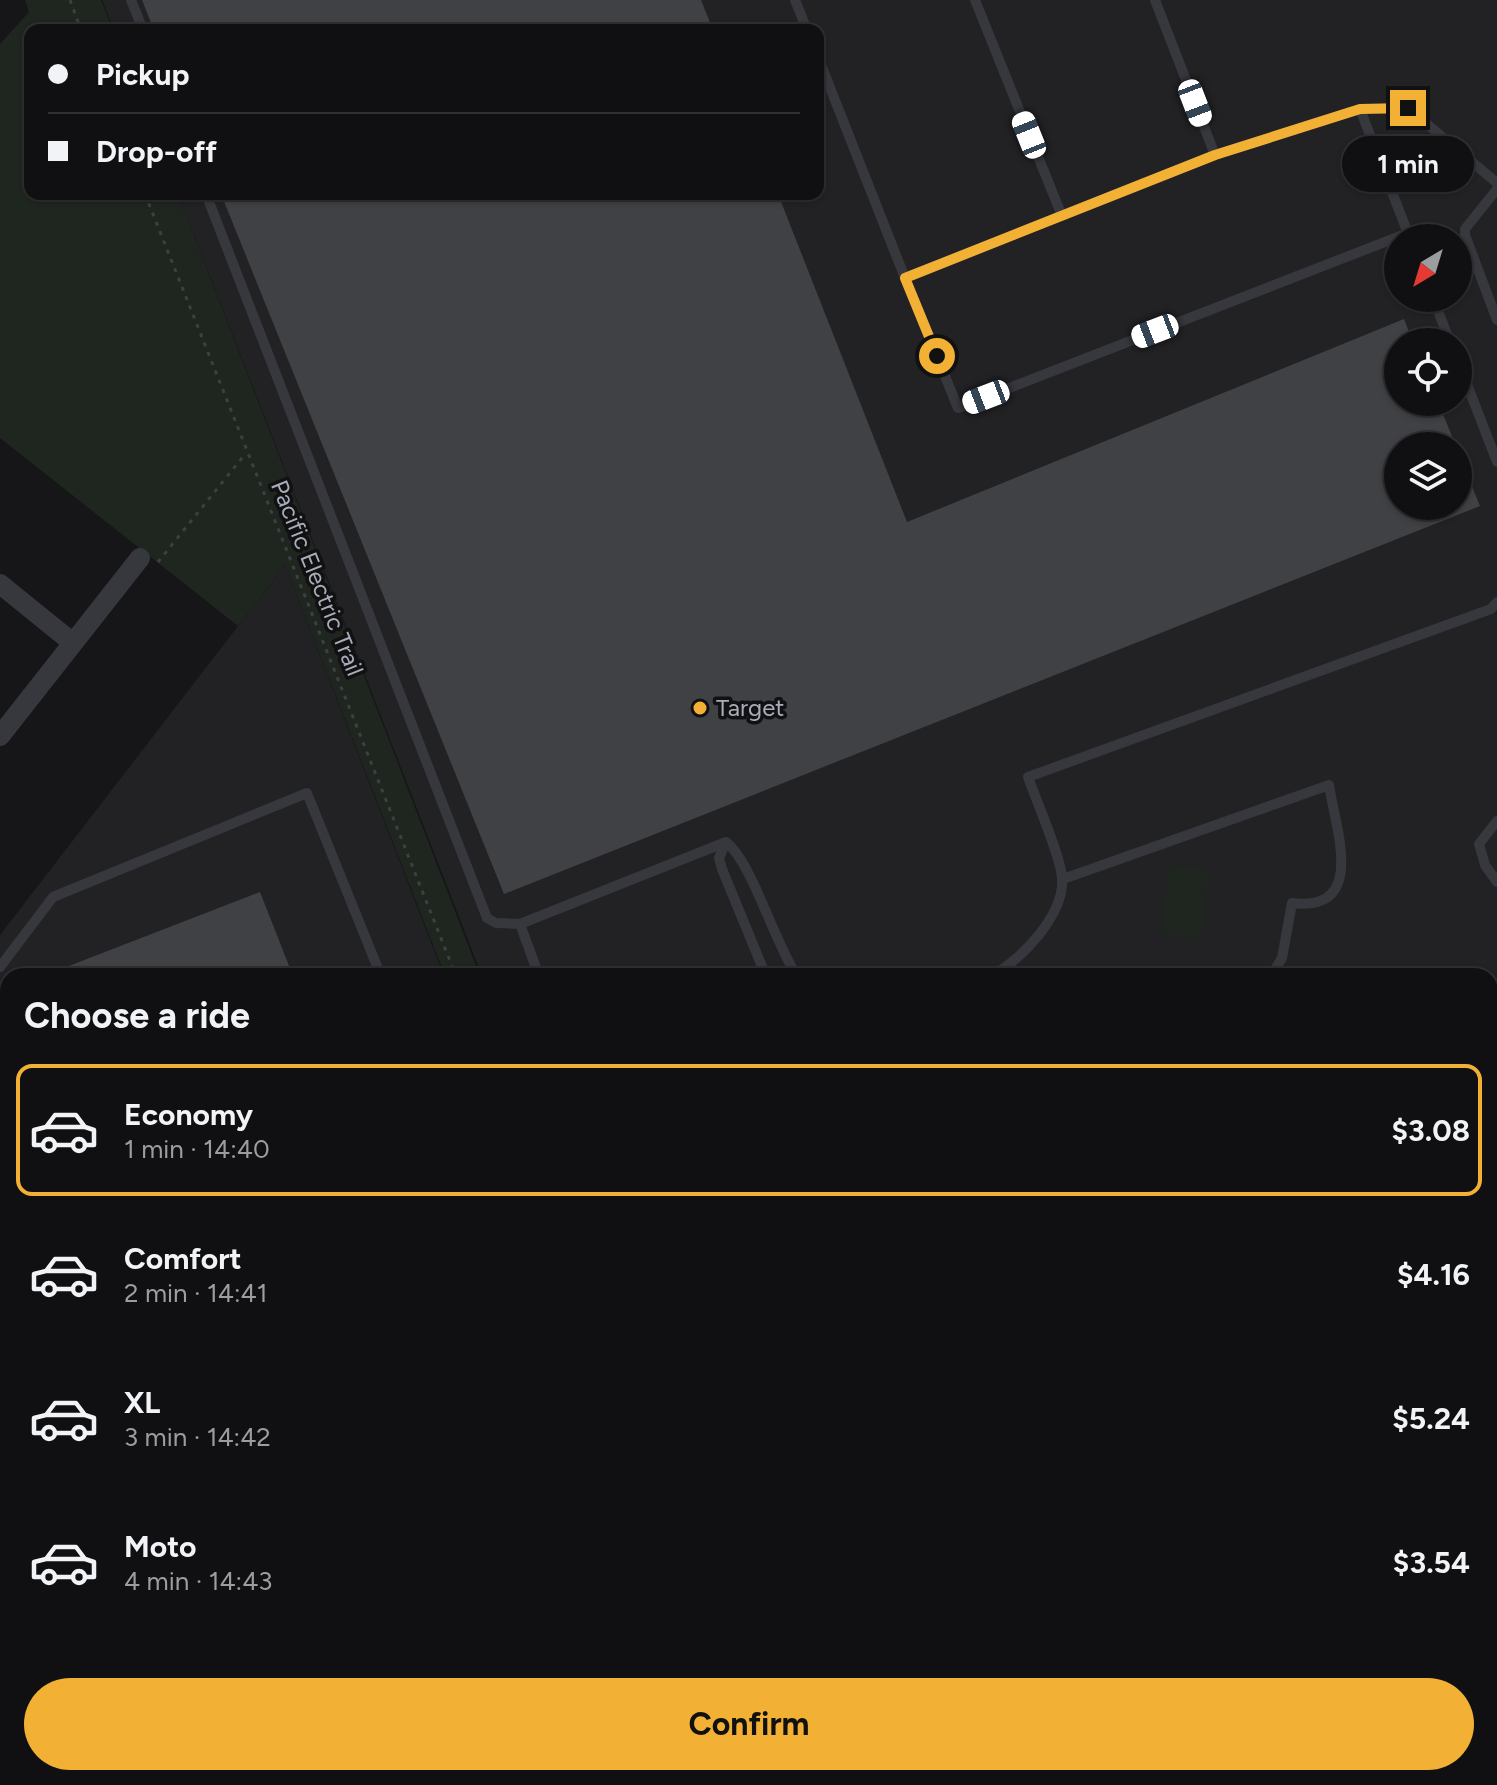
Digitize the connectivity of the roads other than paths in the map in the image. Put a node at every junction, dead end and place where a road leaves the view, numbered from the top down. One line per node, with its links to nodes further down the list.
1 (131, 0): 5 (lane)
2 (795, 0): 6 (lane)
3 (975, 0): 12 (lane)
4 (1155, 0): 9 (lane)
5 (141, 24)
6 (805, 24)
7 (824, 72): 15 (lane)
8 (1360, 109): 9 (lane); 10 (lane); 13 (lane)
9 (1215, 155): 12 (lane)
10 (1497, 186): 16 (lane)
11 (208, 200): 28 (lane)
12 (1062, 216): 15 (lane)
13 (1404, 224)
14 (1384, 246): 15 (lane)
15 (905, 278)
16 (1497, 320)
17 (1472, 397): 18 (lane)
18 (1497, 462)
19 (146, 564): 22 (street)
20 (0, 584): 22 (street)
21 (1497, 602): 26 (lane)
22 (73, 643): 23 (street)
23 (0, 736)
24 (1497, 821): 27 (lane)
25 (726, 842): 28 (lane); 32 (lane); 33 (lane)
26 (1063, 879): 34 (lane); 35 (lane)
27 (1497, 882)
28 (520, 924): 31 (lane)
29 (0, 967): 30 (lane)
30 (378, 968)
31 (536, 968)
32 (763, 968)
33 (793, 968)
34 (1003, 968)
35 (1276, 968)

